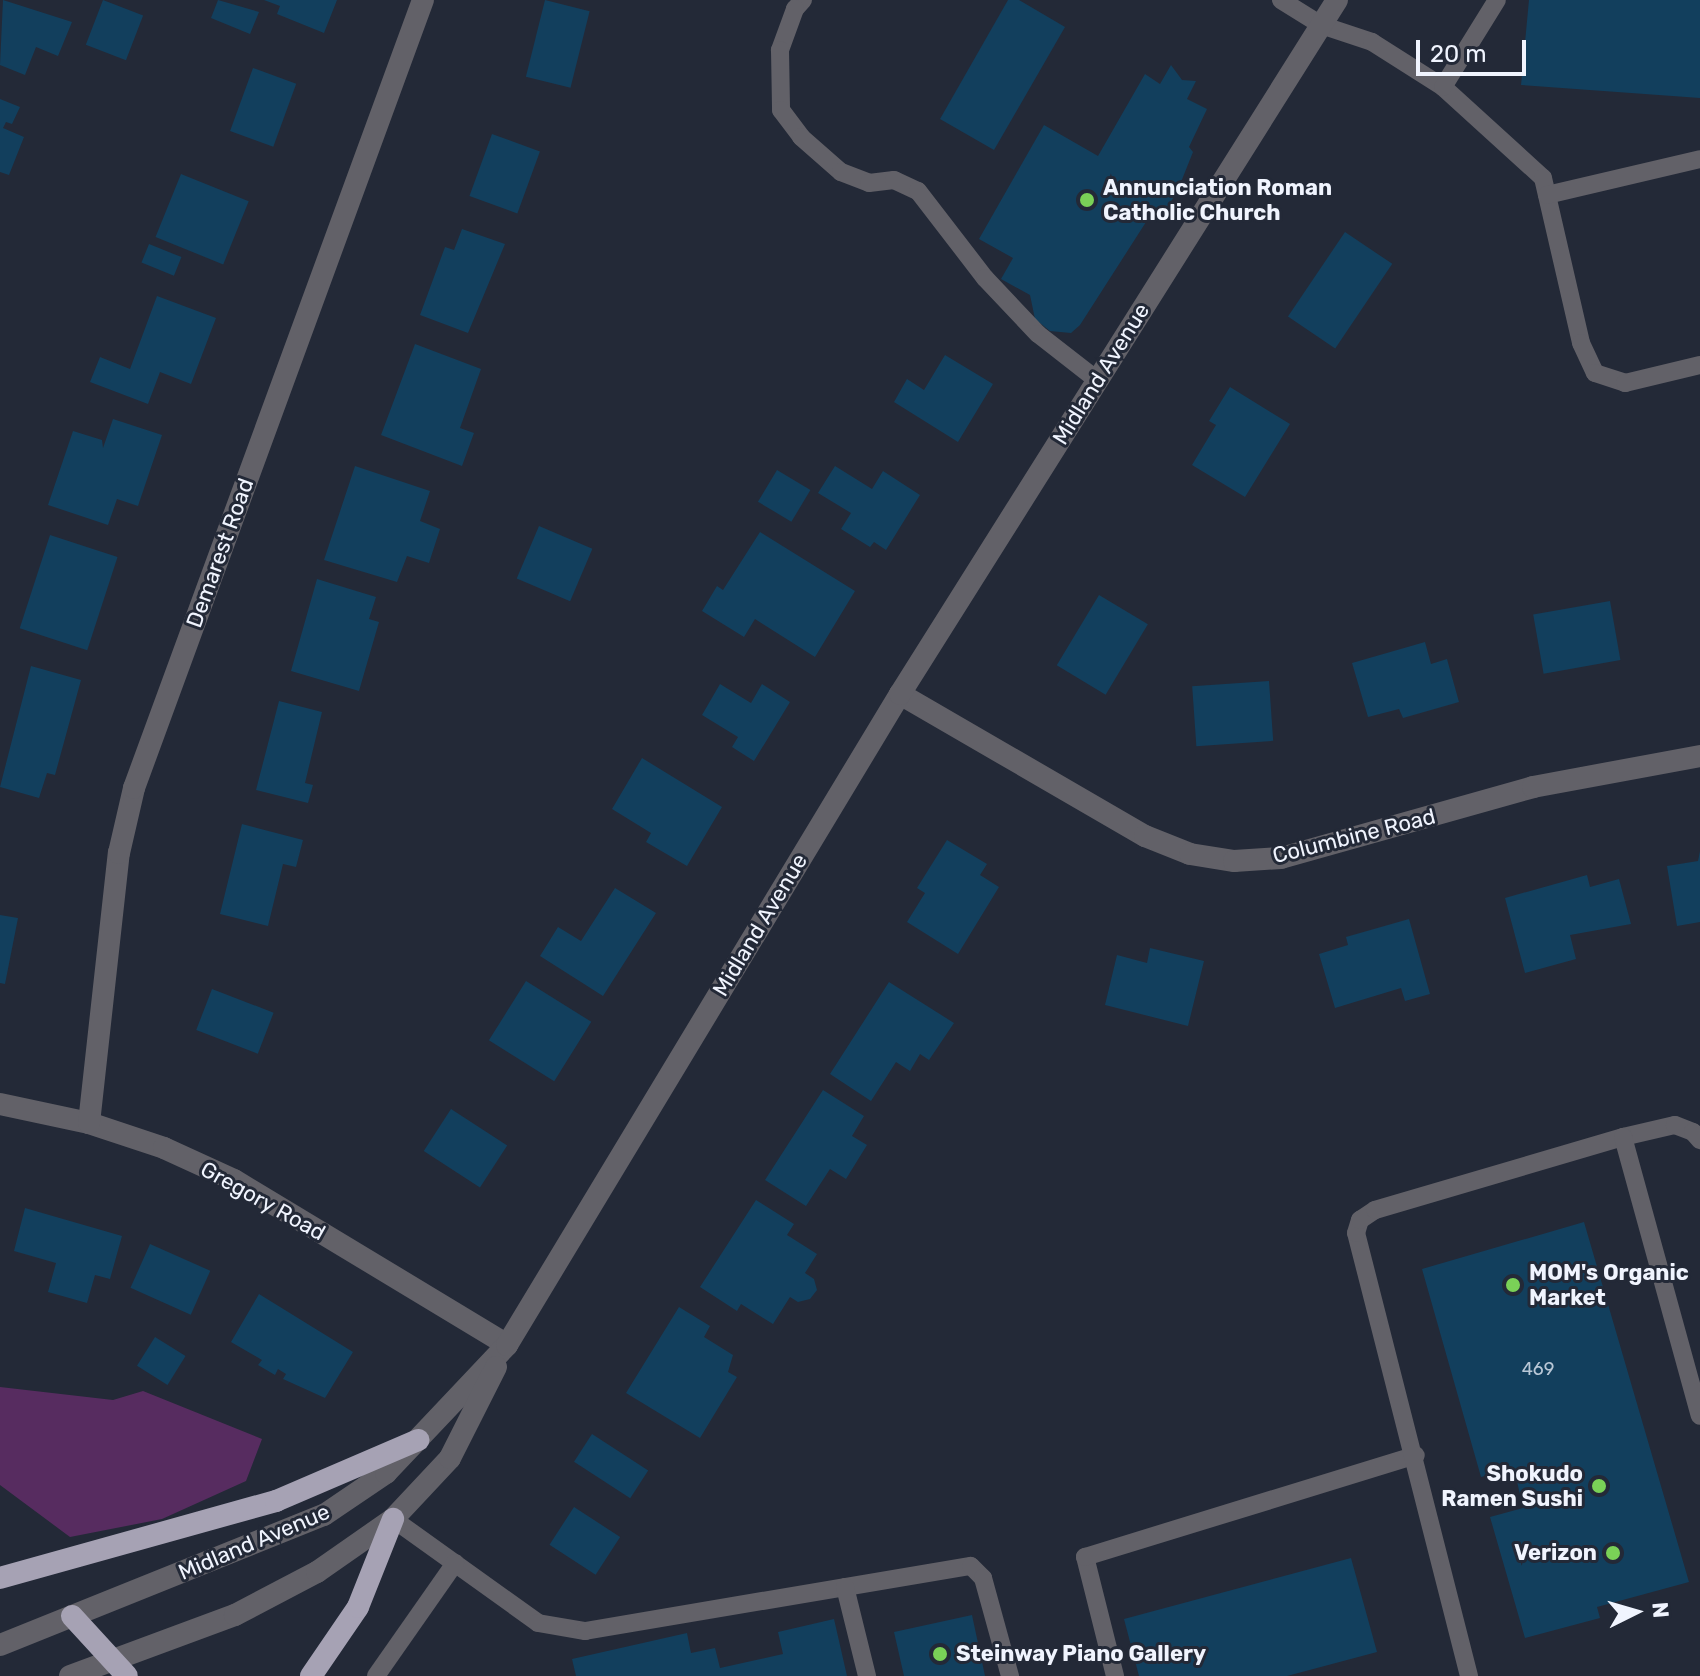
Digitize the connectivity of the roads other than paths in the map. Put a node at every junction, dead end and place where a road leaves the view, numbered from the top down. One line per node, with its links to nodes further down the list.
1 (423, 0): 15 (street, Demarest Road)
2 (803, 0): 11 (lane)
3 (1281, 0): 6 (lane)
4 (1337, 0): 6 (street, Midland Avenue)
5 (1497, 0): 7 (lane)
6 (1321, 25): 7 (lane); 11 (street, Midland Avenue)
7 (1443, 87): 9 (lane)
8 (1700, 159): 9 (lane)
9 (1547, 195): 10 (lane)
10 (1700, 365)
11 (1097, 380): 12 (street, Midland Avenue)
12 (900, 694): 13 (street, Columbine Road); 18 (street, Midland Avenue)
13 (1700, 756)
14 (0, 1104): 15 (street, Gregory Road)
15 (89, 1123): 18 (street, Gregory Road)
16 (1623, 1137): 17 (lane); 19 (lane); 21 (lane)
17 (1700, 1140)
18 (507, 1345): 20 (street, Midland Avenue); 22 (street)
19 (1699, 1412)
20 (418, 1440): 24 (highway); 26 (street, Midland Avenue)
21 (1416, 1455): 34 (lane); 35 (lane)
22 (393, 1519): 23 (lane); 28 (street); 30 (highway)
23 (455, 1563): 25 (lane); 31 (lane)
24 (0, 1578)
25 (845, 1587): 32 (lane); 33 (lane)
26 (72, 1616): 27 (street, Midland Avenue); 28 (highway)
27 (0, 1645)
28 (119, 1668): 29 (street)
29 (70, 1676)
30 (311, 1676)
31 (376, 1676)
32 (867, 1676)
33 (1010, 1676)
34 (1115, 1676)
35 (1468, 1676)

